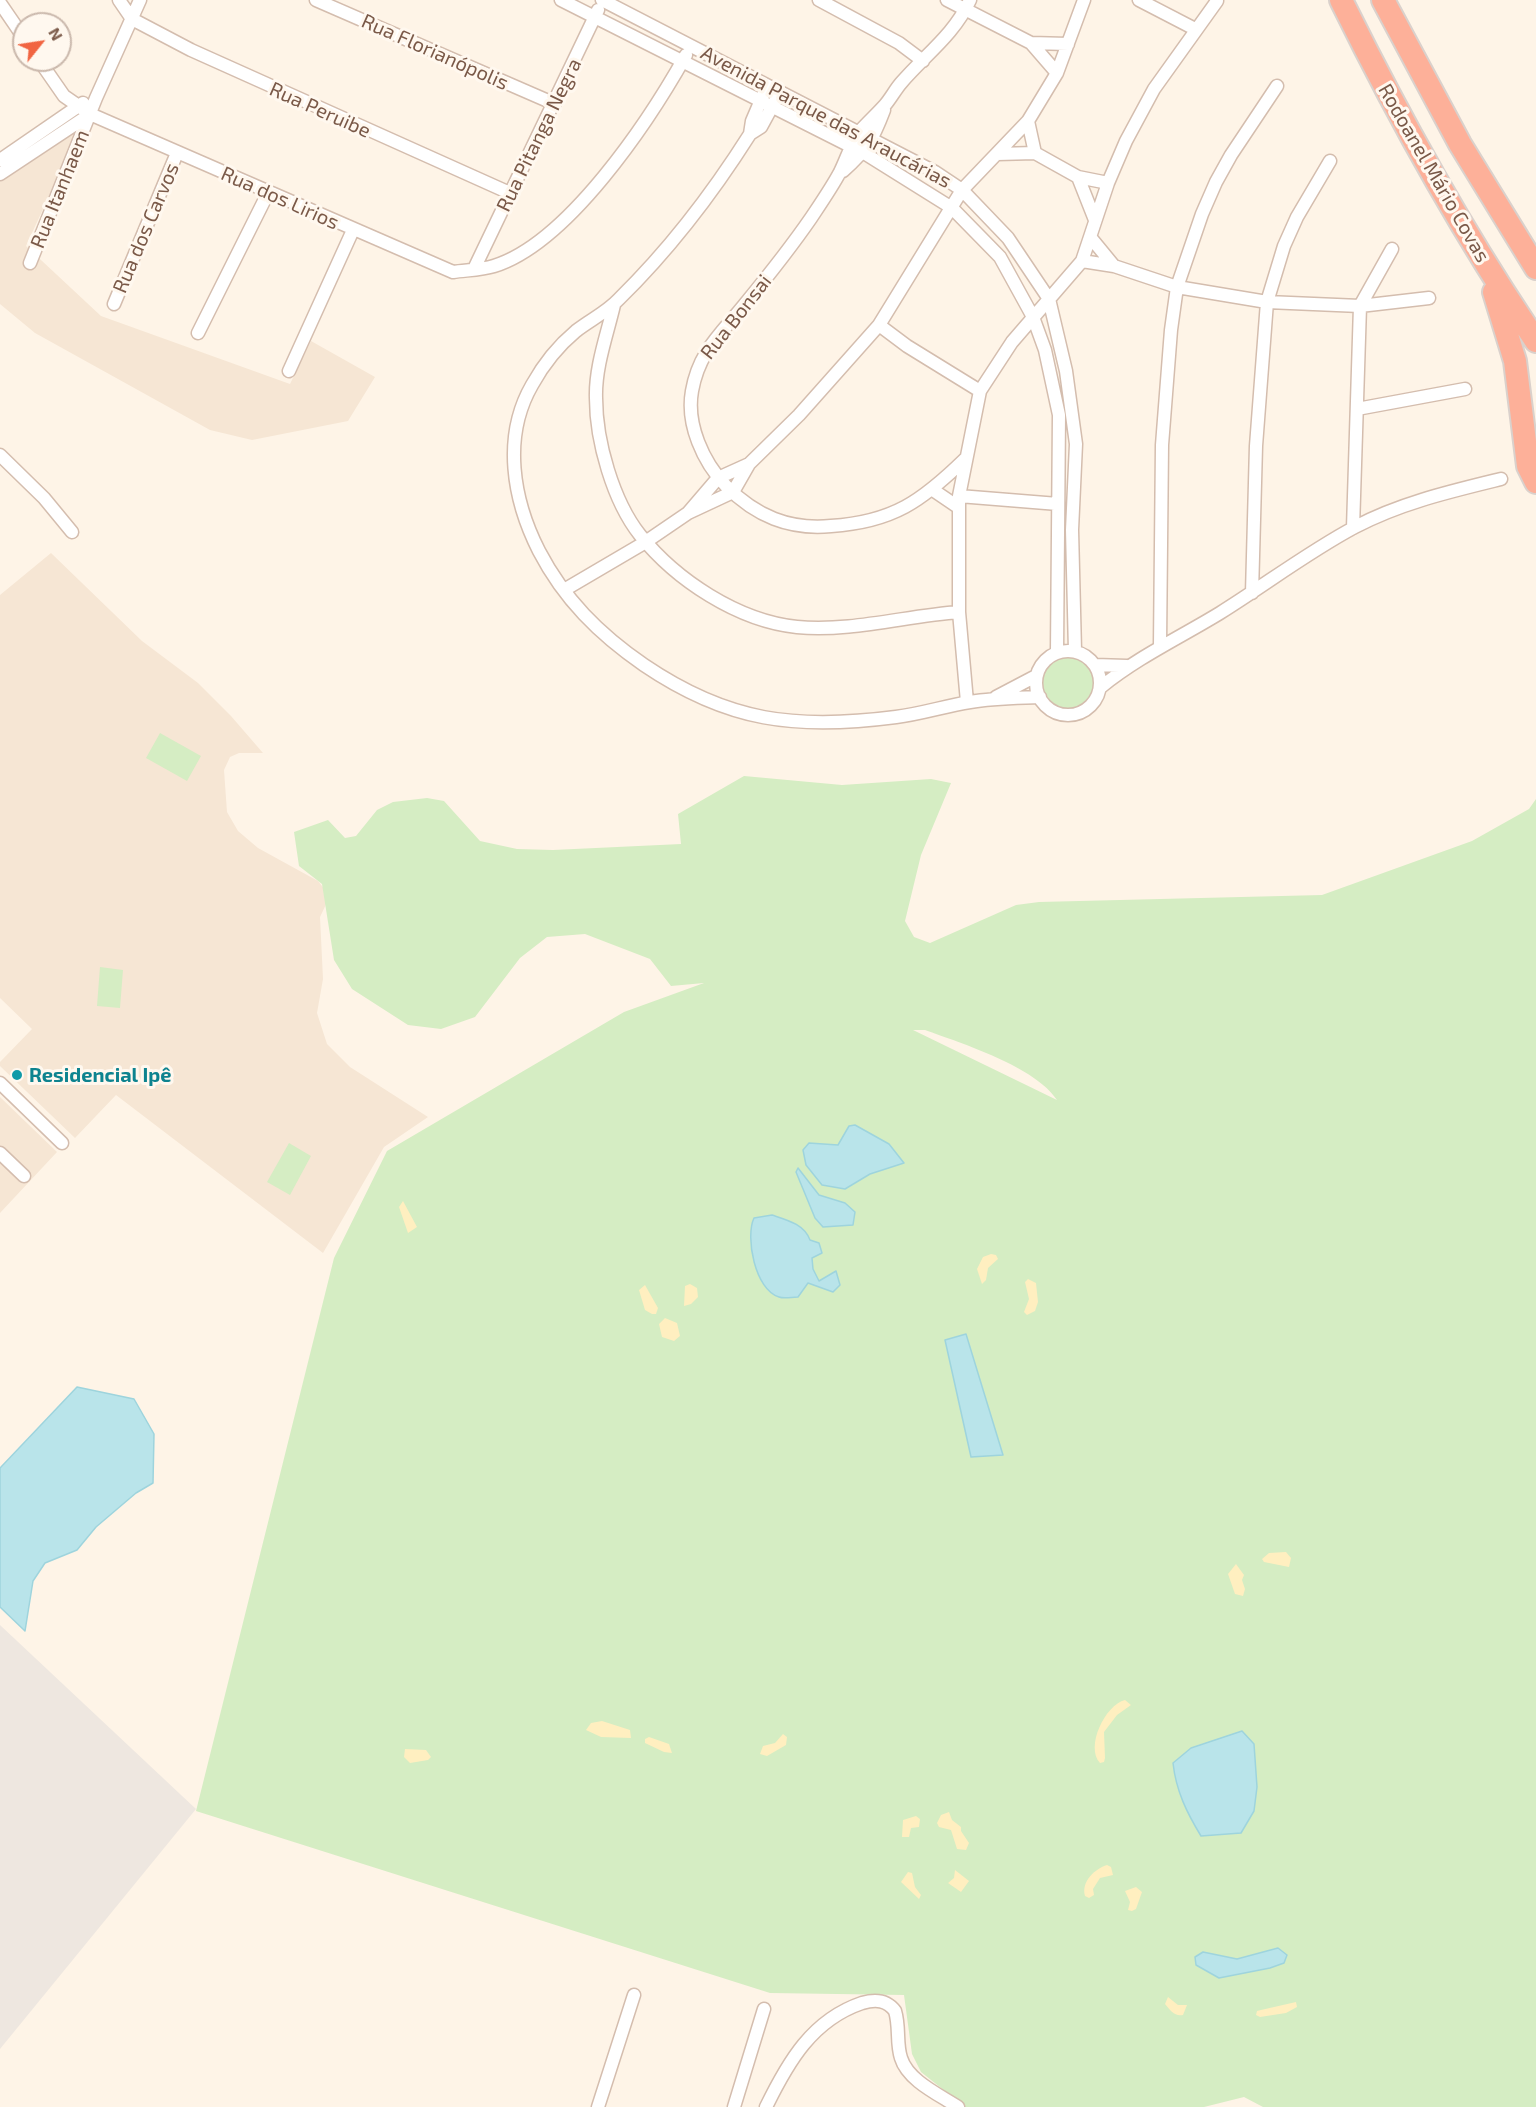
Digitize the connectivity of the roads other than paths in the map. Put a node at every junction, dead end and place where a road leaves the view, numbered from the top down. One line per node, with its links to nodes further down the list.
1 (119, 0): 16 (street)
2 (140, 0): 16 (street, Rua Itanhaem)
3 (316, 0): 32 (street, Rua Florianópolis)
4 (561, 0): 15 (street, Avenida Parque das Araucárias)
5 (602, 0): 15 (street, Rua Pitanga Negra); 21 (street, Avenida Parque das Araucárias)
6 (819, 0): 23 (street)
7 (947, 0): 14 (street)
8 (1084, 0): 20 (street)
9 (1138, 0): 18 (street)
10 (1341, 0): 60 (highway, Rodoanel Mário Covas)
11 (1383, 0): 57 (highway, Rodoanel Mário Covas)
12 (1216, 1): 18 (street)
13 (0, 3): 17 (street)
14 (968, 5): 19 (street); 23 (street)
15 (596, 16): 22 (street, Avenida Parque das Araucárias); 32 (street, Rua Pitanga Negra)
16 (132, 19): 29 (street, Rua Itanhaem); 53 (street, Rua Peruibe)
17 (12, 20)
18 (1195, 29): 50 (street)
19 (1031, 43): 20 (street); 25 (street)
20 (1068, 44): 25 (street)
21 (691, 45): 22 (street, Rua dos Lirios); 26 (street, Avenida Parque das Araucárias)
22 (683, 60): 30 (street, Avenida Parque das Araucárias); 66 (street, Rua dos Lirios)
23 (923, 61): 31 (street)
24 (47, 72): 34 (street)
25 (1057, 73): 36 (street)
26 (768, 86): 28 (street, Avenida Parque das Araucárias); 30 (street)
27 (1277, 86): 67 (street)
28 (780, 92): 33 (street); 37 (street, Avenida Parque das Araucárias)
29 (96, 98): 34 (street); 35 (street, Rua Itanhaem)
30 (760, 99): 33 (street, Avenida Parque das Araucárias); 38 (street)
31 (887, 103): 37 (street); 39 (street)
32 (555, 104): 53 (street, Rua Pitanga Negra)
33 (773, 105): 38 (street); 40 (street, Avenida Parque das Araucárias)
34 (76, 107): 35 (street, Rua dos Lirios); 45 (street)
35 (90, 114): 41 (street, Rua dos Lirios); 47 (street); 63 (street, Rua Itanhaem)
36 (1028, 121): 43 (street); 44 (street)
37 (859, 132): 39 (street, Avenida Parque das Araucárias); 40 (street)
38 (750, 134): 72 (street)
39 (873, 140): 42 (street); 51 (street, Avenida Parque das Araucárias)
40 (851, 147): 42 (street, Avenida Parque das Araucárias); 48 (street)
41 (177, 153): 52 (street, Rua dos Lirios); 71 (street, Rua dos Carvos)
42 (864, 153): 48 (street); 54 (street, Avenida Parque das Araucárias)
43 (1035, 153): 44 (street); 49 (street)
44 (997, 154): 51 (street)
45 (0, 160)
46 (1330, 161): 70 (street)
47 (0, 174)
48 (839, 174): 85 (street, Rua Bonsai)
49 (1078, 177): 50 (street); 55 (street)
50 (1108, 183): 55 (street)
51 (962, 190): 54 (street); 69 (street, Avenida Parque das Araucárias)
52 (268, 193): 56 (street, Rua dos Lirios); 76 (street)
53 (512, 194): 66 (street, Rua Pitanga Negra)
54 (952, 208): 74 (street, Avenida Parque das Araucárias); 75 (street)
55 (1095, 220): 58 (street)
56 (353, 230): 66 (street, Rua dos Lirios); 78 (street)
57 (1513, 233): 61 (highway); 65 (highway, Rodoanel Mário Covas)
58 (1091, 238): 62 (street); 64 (street)
59 (1392, 249): 73 (street)
60 (1483, 260): 77 (highway, Rodoanel Mário Covas); 87 (highway)
61 (1536, 260)
62 (1082, 261): 64 (street); 69 (street)
63 (30, 263)
64 (1114, 266): 67 (street)
65 (1536, 268)
66 (474, 269)
67 (1177, 287): 70 (street); 99 (street)
68 (1429, 298): 73 (street)
69 (1049, 299): 74 (street); 100 (street, Avenida Parque das Araucárias)
70 (1267, 302): 73 (street); 97 (street)
71 (114, 304)
72 (614, 305): 95 (street); 96 (street)
73 (1360, 306): 81 (street)
74 (1033, 317): 80 (street); 91 (street, Avenida Parque das Araucárias)
75 (879, 325): 80 (street); 84 (street)
76 (198, 333)
77 (1536, 341)
78 (289, 371)
79 (1465, 388): 81 (street)
80 (980, 391): 83 (street)
81 (1357, 409): 93 (street)
82 (0, 455): 94 (street)
83 (965, 459): 88 (street, Rua Bonsai); 90 (street)
84 (749, 464): 85 (street); 89 (street)
85 (718, 478): 89 (street, Rua Bonsai); 92 (street)
86 (1502, 479): 93 (street)
87 (1536, 482)
88 (933, 490): 89 (street, Rua Bonsai); 90 (street)
89 (733, 492): 92 (street)
90 (958, 502): 91 (street); 98 (street)
91 (1058, 504): 101 (street, Avenida Parque das Araucárias)
92 (688, 513): 95 (street)
93 (1353, 528): 97 (street)
94 (72, 532)
95 (646, 541): 96 (street); 98 (street)
96 (564, 590): 108 (street)
97 (1252, 593): 99 (street)
98 (959, 612): 108 (street)
99 (1160, 645): 103 (street)
100 (1075, 651): 101 (street); 102 (street)
101 (1057, 652): 104 (street)
102 (1095, 665): 103 (street); 105 (street)
103 (1127, 666): 105 (street)
104 (1036, 676): 106 (street); 107 (street)
105 (1101, 687): 106 (street)
106 (1040, 697): 107 (street)
107 (993, 699): 108 (street)
108 (967, 702)
109 (0, 1083): 110 (street)
110 (62, 1143)
111 (0, 1153): 112 (street)
112 (24, 1176)
113 (634, 1995): 115 (street)
114 (764, 2008): 116 (street)
115 (598, 2107)
116 (734, 2107)
117 (766, 2107): 118 (street)
118 (958, 2107)

